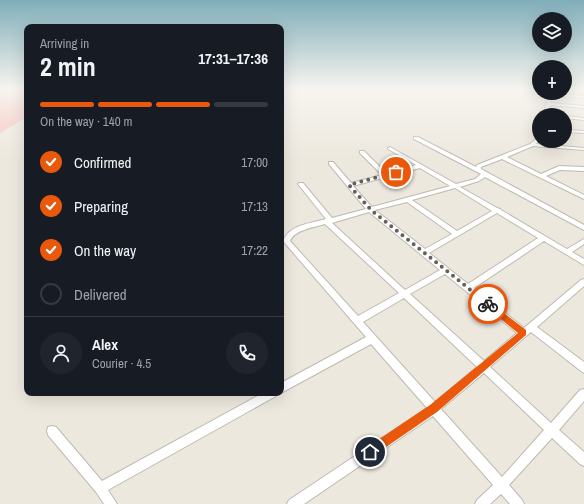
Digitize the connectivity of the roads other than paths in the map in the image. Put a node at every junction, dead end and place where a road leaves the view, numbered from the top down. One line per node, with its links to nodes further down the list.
1 (572, 118): 2 (street)
2 (584, 119)
3 (572, 131): 4 (street)
4 (584, 132)
5 (416, 138): 15 (street)
6 (532, 145): 11 (street)
7 (390, 148): 13 (street)
8 (571, 148): 9 (street)
9 (584, 149)
10 (362, 152): 16 (street)
11 (502, 157): 15 (street); 17 (street)
12 (331, 163): 19 (street)
13 (420, 166): 16 (street); 20 (street)
14 (584, 169): 17 (street)
15 (482, 173): 20 (street); 26 (street)
16 (385, 175): 19 (street)
17 (541, 176): 21 (street)
18 (301, 184): 25 (street)
19 (349, 185): 23 (street)
20 (457, 186): 22 (street); 24 (street)
21 (584, 198)
22 (407, 199): 23 (street); 27 (street)
23 (371, 210): 25 (street); 31 (street)
24 (498, 210): 27 (street); 28 (street)
25 (329, 221): 36 (street); 37 (street)
26 (584, 228)
27 (457, 234): 31 (street)
28 (544, 238): 30 (street); 35 (street)
29 (584, 241): 30 (street)
30 (567, 252): 32 (street)
31 (424, 253): 33 (street)
32 (584, 262)
33 (446, 270): 35 (street); 36 (street)
34 (584, 282): 38 (street)
35 (468, 288): 38 (street)
36 (404, 294): 37 (street); 40 (street)
37 (357, 321): 39 (street)
38 (527, 330): 40 (street); 41 (street)
39 (371, 339): 42 (street); 45 (street)
40 (483, 367): 45 (street); 47 (street)
41 (584, 368)
42 (284, 386)
43 (584, 394): 47 (street)
44 (268, 396): 50 (street)
45 (434, 409): 49 (street); 52 (street)
46 (52, 430): 50 (street)
47 (552, 430): 48 (street); 49 (street)
48 (584, 460)
49 (502, 485): 53 (street); 54 (street)
50 (100, 488): 51 (street)
51 (111, 504)
52 (293, 504)
53 (480, 504)
54 (518, 504)

